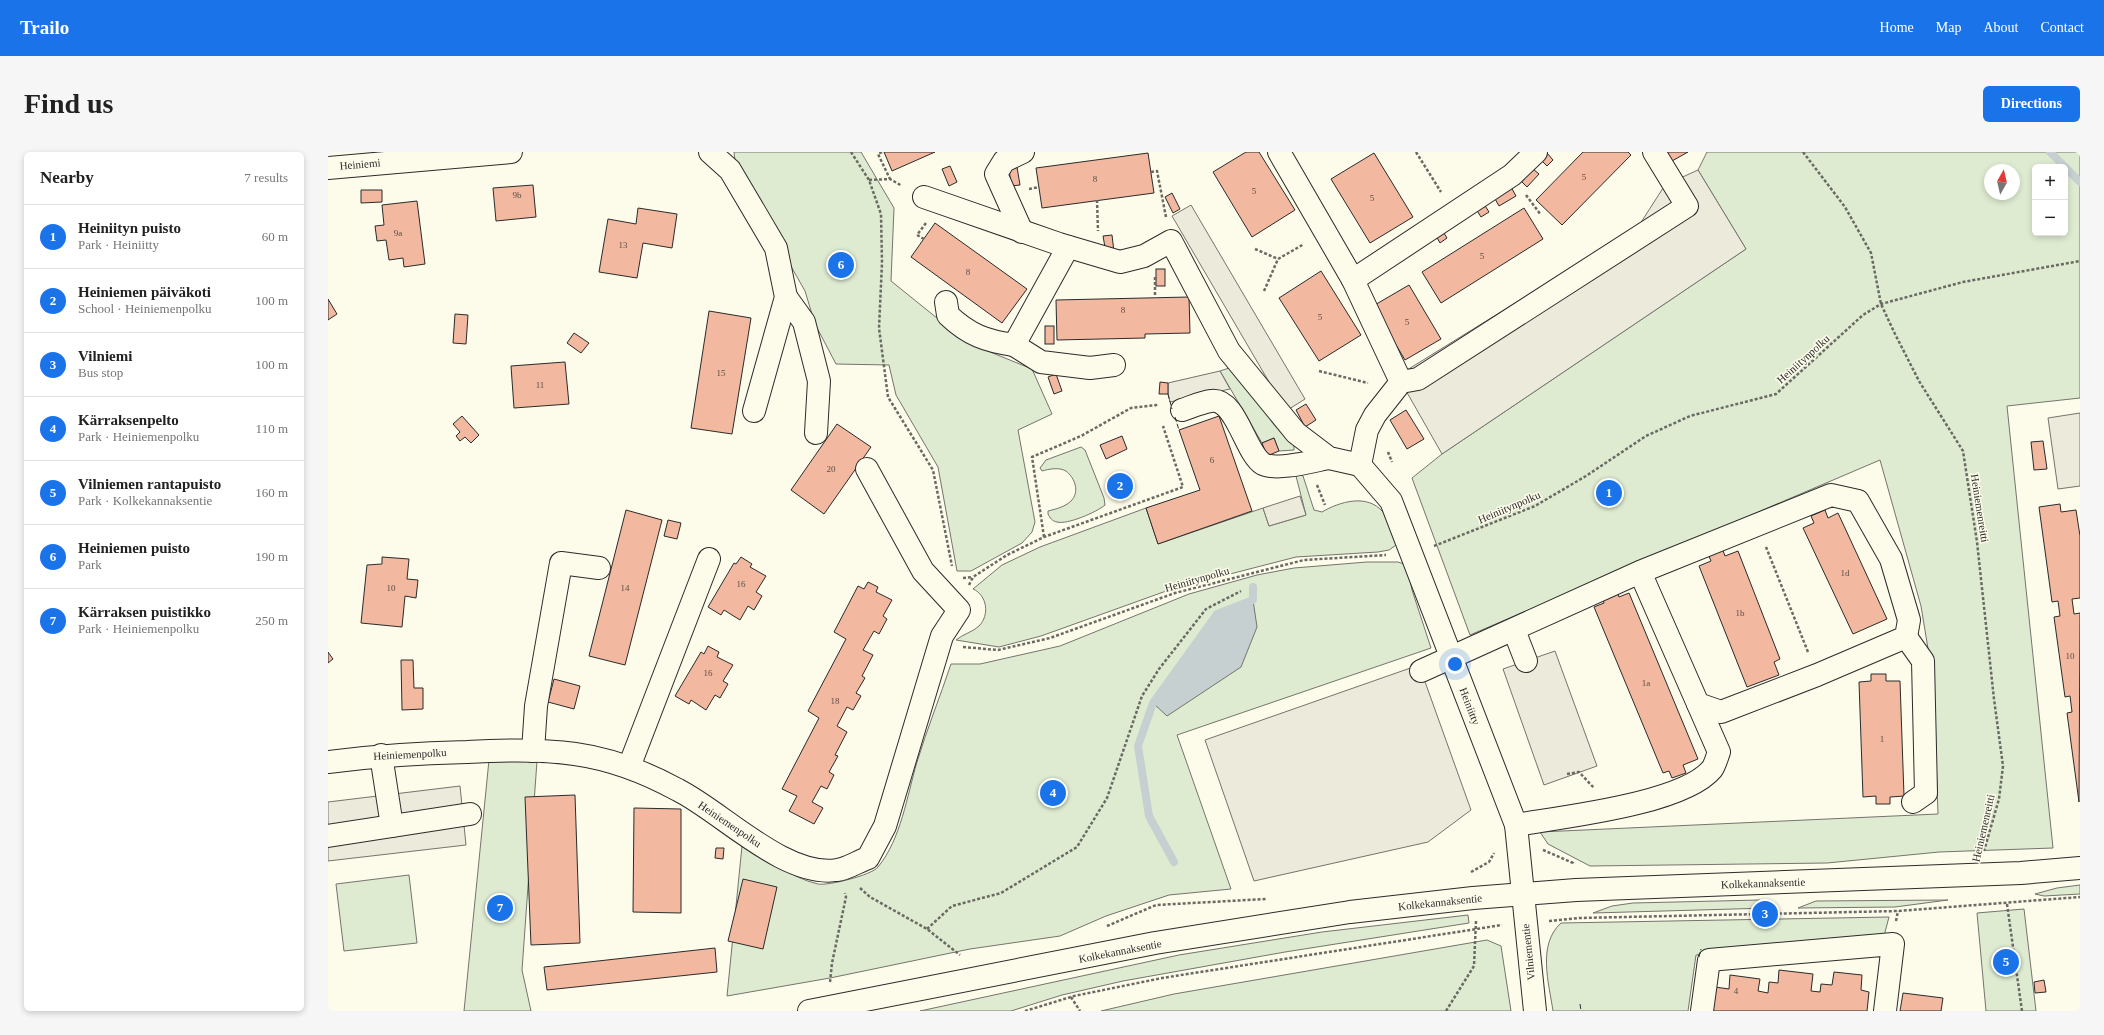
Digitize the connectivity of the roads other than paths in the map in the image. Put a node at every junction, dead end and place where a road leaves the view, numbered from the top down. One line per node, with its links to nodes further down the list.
1 (511, 152): 7 (street, Heiniemi)
2 (710, 152): 12 (street)
3 (1023, 152): 9 (street)
4 (1279, 152): 11 (street)
5 (1536, 152): 11 (street)
6 (1654, 152): 16 (street)
7 (328, 168)
8 (924, 197): 9 (street)
9 (1022, 232): 10 (street)
10 (1068, 247): 14 (street); 20 (street)
11 (1353, 280): 16 (street)
12 (786, 297): 18 (street); 19 (street)
13 (946, 302): 14 (street)
14 (1014, 345): 15 (street)
15 (1114, 365)
16 (1397, 387): 21 (street)
17 (1182, 410): 20 (street)
18 (754, 411)
19 (816, 433)
20 (1329, 458): 21 (street)
21 (1360, 465): 28 (street, Heiniitty)
22 (867, 469): 35 (street, Heiniemenpolku)
23 (709, 559): 35 (street)
24 (599, 568): 32 (street)
25 (1640, 572): 26 (street); 27 (street); 31 (street)
26 (1514, 630): 28 (street); 29 (street)
27 (1906, 637): 31 (street); 36 (street)
28 (1452, 658): 30 (street); 38 (street, Heiniitty)
29 (1526, 661)
30 (1421, 671)
31 (1698, 704): 38 (street)
32 (533, 751): 33 (street, Heiniemenpolku); 35 (street, Heiniemenpolku)
33 (381, 755): 34 (street, Heiniemenpolku); 39 (street)
34 (328, 762)
35 (629, 768)
36 (1913, 802)
37 (470, 814): 39 (street)
38 (1516, 825): 42 (street, Heiniitty)
39 (392, 826): 40 (street)
40 (328, 836)
41 (2080, 868): 42 (street, Kolkekannaksentie)
42 (1522, 894): 43 (street, Kolkekannaksentie); 44 (street, Vilniementie)
43 (808, 1011)
44 (1534, 1011)
45 (1702, 1011): 46 (street)
46 (1885, 1011)

